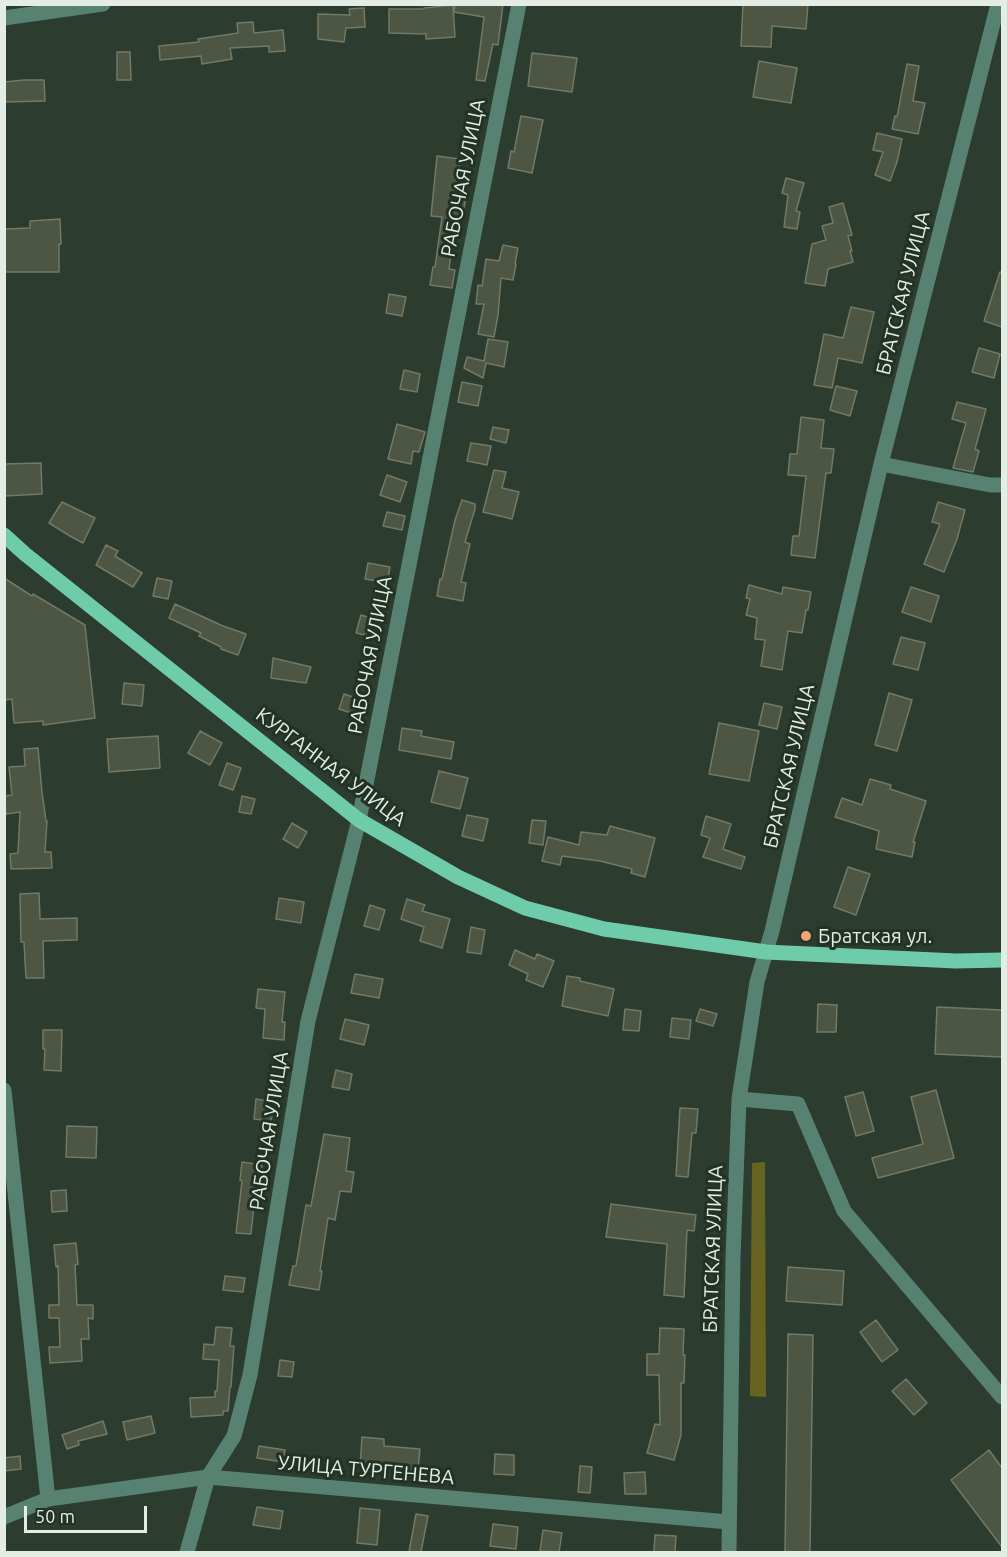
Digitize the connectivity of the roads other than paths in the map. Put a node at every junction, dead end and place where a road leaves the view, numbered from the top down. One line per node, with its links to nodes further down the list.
1 (104, 4): 4 (street)
2 (519, 4): 8 (street, РАБОЧАЯ УЛИЦА)
3 (998, 4): 5 (street, БРАТСКАЯ УЛИЦА)
4 (4, 18)
5 (881, 464): 6 (street); 9 (street, БРАТСКАЯ УЛИЦА)
6 (1002, 485)
7 (4, 535): 8 (main road, КУРГАННАЯ УЛИЦА)
8 (359, 820): 9 (main road, КУРГАННАЯ УЛИЦА); 14 (street, РАБОЧАЯ УЛИЦА)
9 (766, 952): 10 (main road, КУРГАННАЯ УЛИЦА); 12 (street, БРАТСКАЯ УЛИЦА)
10 (1002, 960)
11 (4, 1090): 15 (street)
12 (739, 1099): 13 (street); 17 (street, БРАТСКАЯ УЛИЦА)
13 (1002, 1397)
14 (208, 1477): 15 (street, УЛИЦА ТУРГЕНЕВА); 17 (street, УЛИЦА ТУРГЕНЕВА); 18 (street, РАБОЧАЯ УЛИЦА)
15 (48, 1499): 16 (street, УЛИЦА ТУРГЕНЕВА)
16 (4, 1517)
17 (729, 1522): 19 (street, БРАТСКАЯ УЛИЦА)
18 (187, 1552)
19 (729, 1552)

